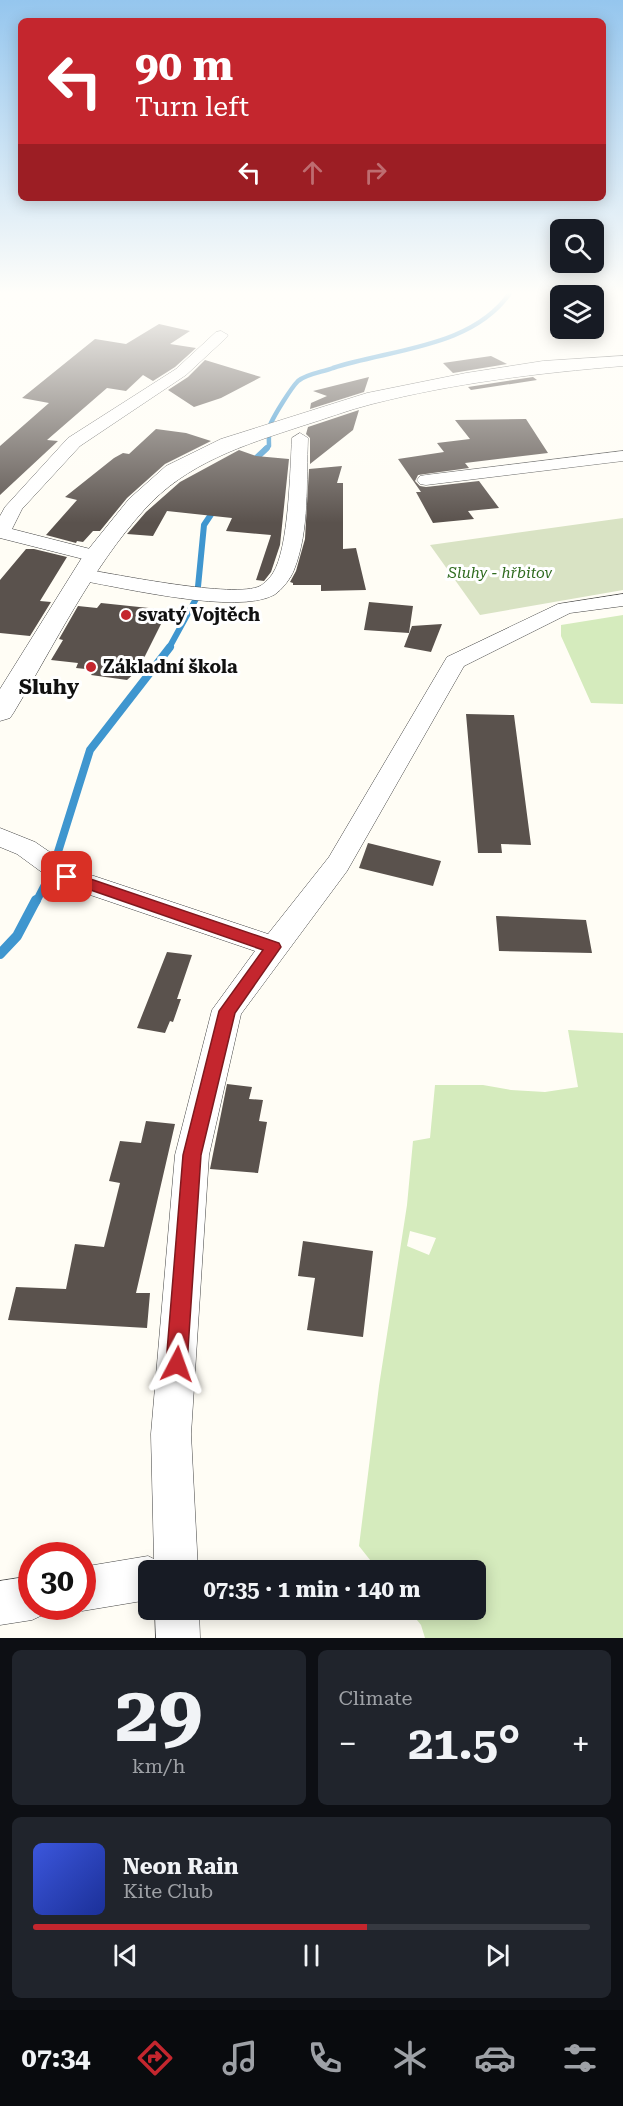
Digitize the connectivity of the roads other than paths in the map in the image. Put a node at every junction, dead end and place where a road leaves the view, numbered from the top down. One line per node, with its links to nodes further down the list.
1 (185, 369): 6 (street)
2 (527, 369): 7 (street)
3 (300, 438): 7 (street)
4 (623, 456): 5 (street)
5 (426, 480)
6 (0, 532): 7 (street)
7 (89, 565): 9 (street)
8 (623, 600): 11 (street)
9 (0, 712)
10 (0, 837): 11 (street)
11 (274, 947): 12 (street)
12 (176, 1560)
13 (138, 1580): 14 (street)
14 (96, 1587)
15 (18, 1600): 16 (street)
16 (0, 1603)
17 (177, 1620): 18 (street)
18 (178, 1638)

